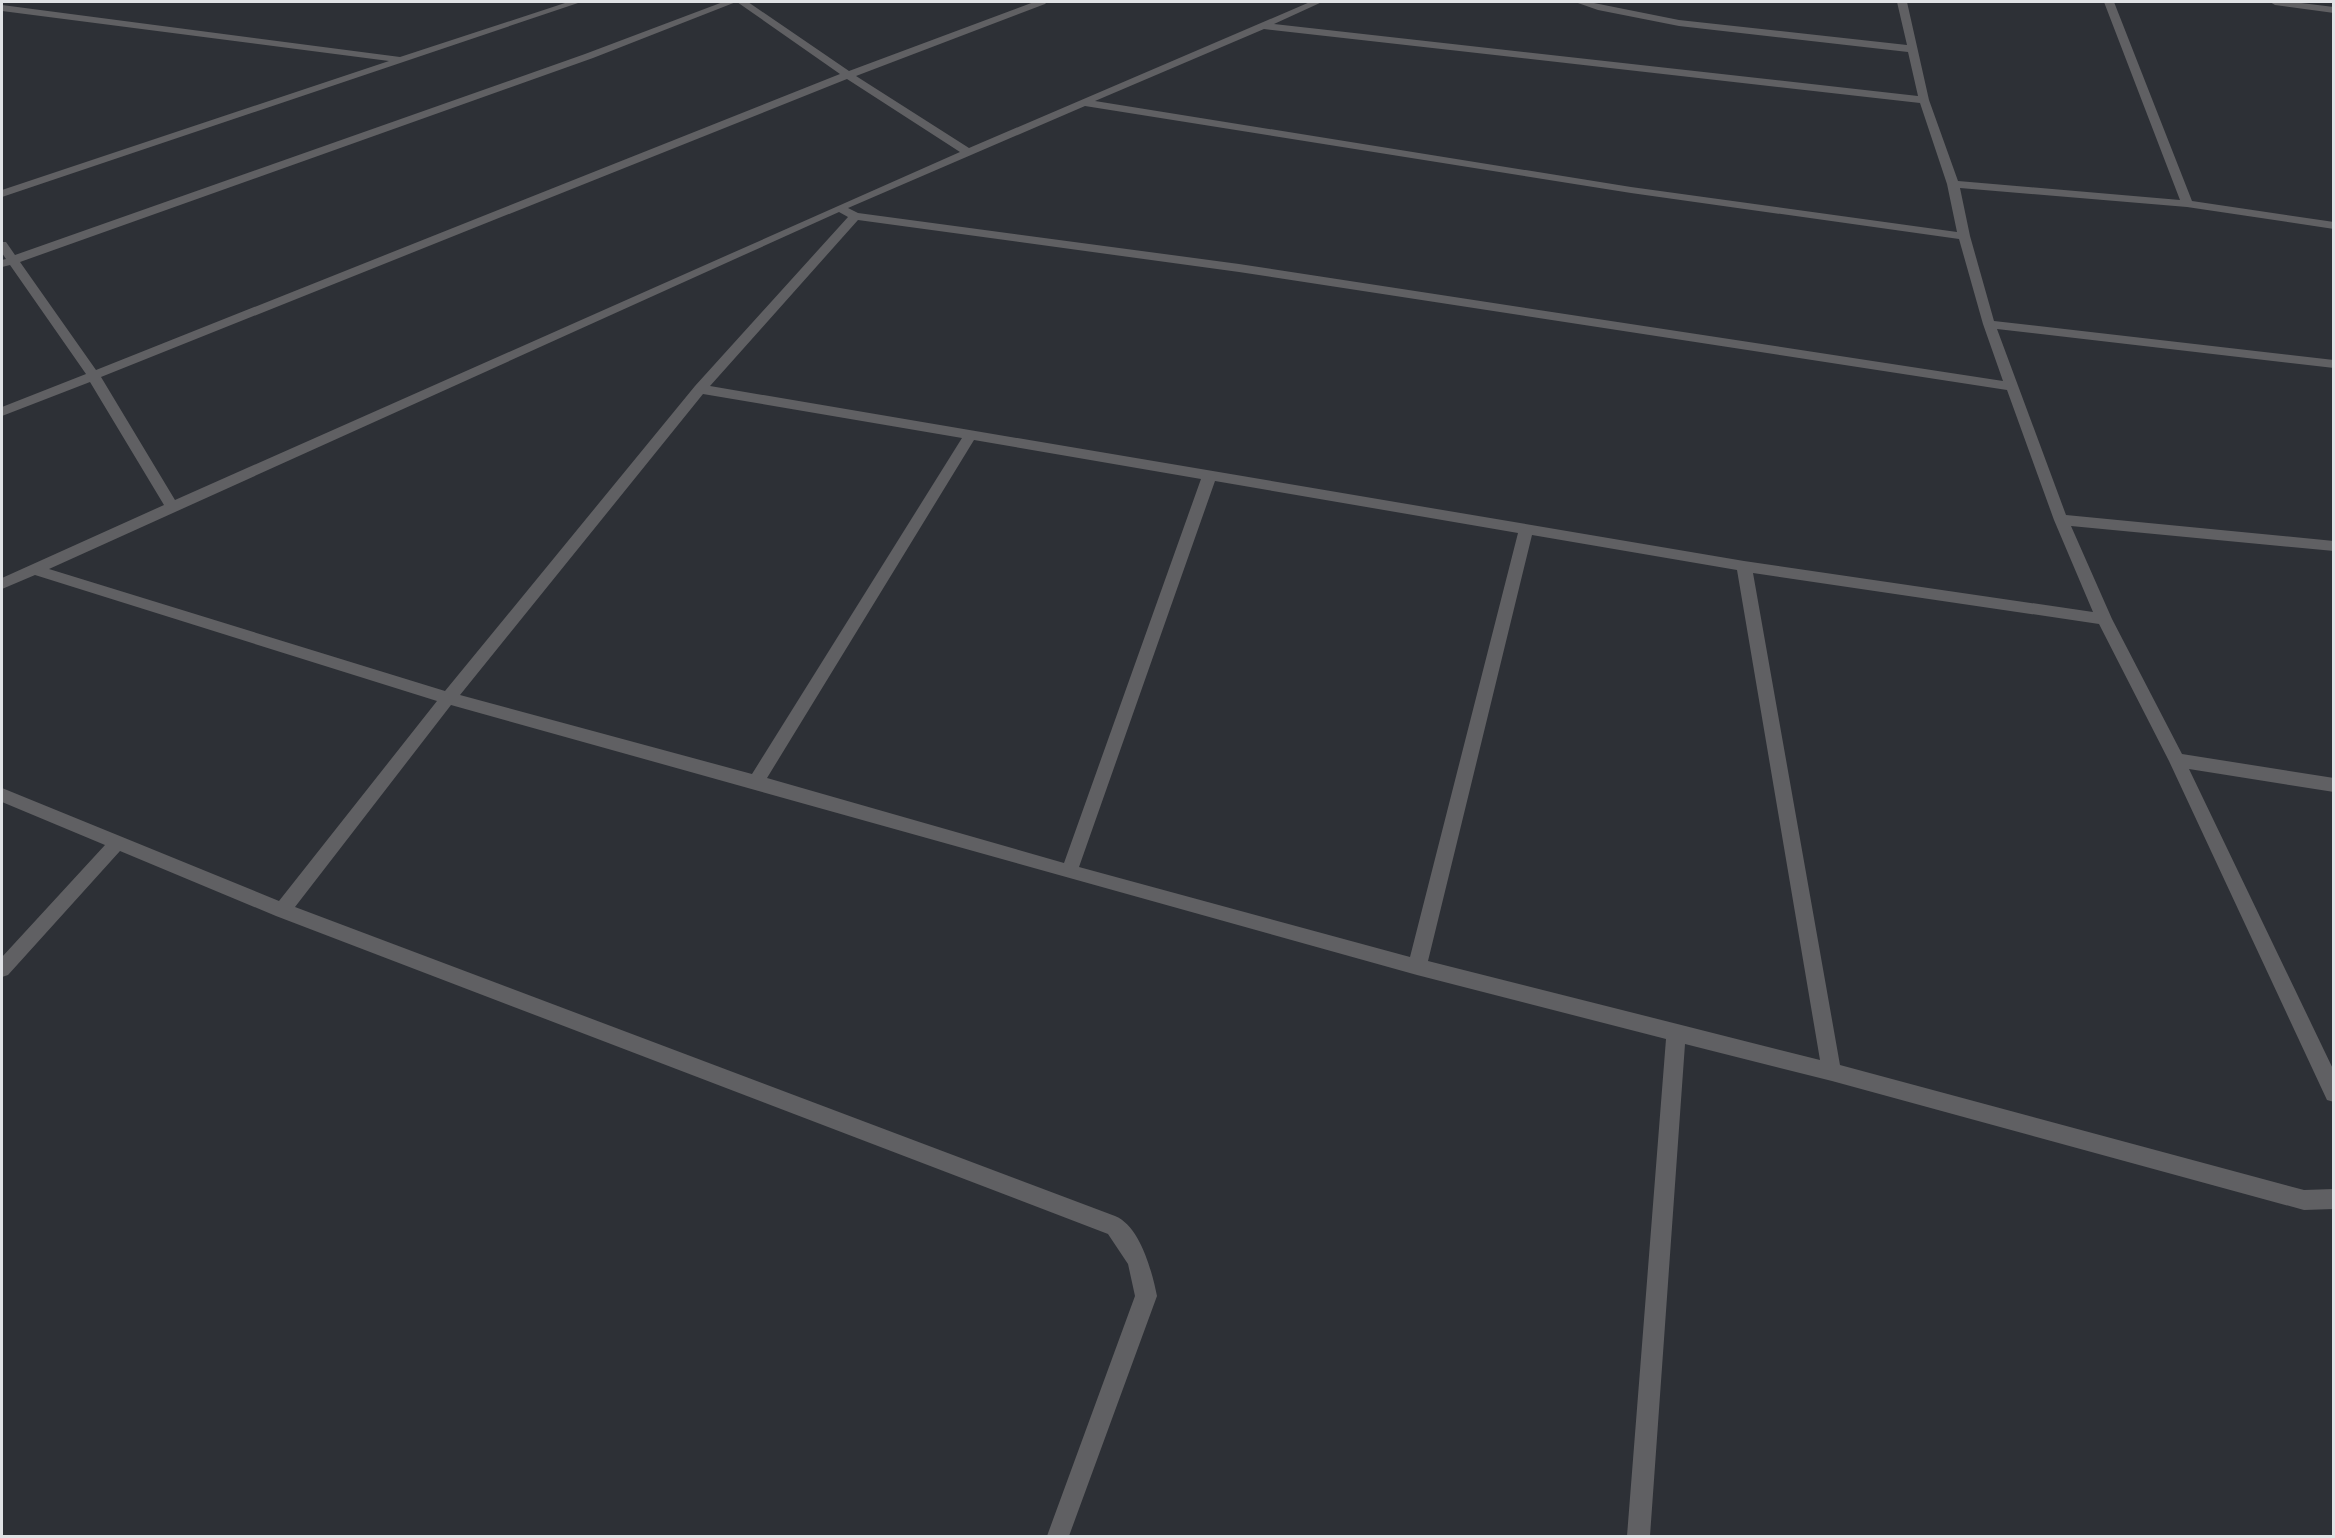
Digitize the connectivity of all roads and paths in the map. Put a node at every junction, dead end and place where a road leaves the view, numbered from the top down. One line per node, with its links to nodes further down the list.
1 (576, 2): 15 (street)
2 (731, 2): 28 (street)
3 (742, 2): 16 (street)
4 (1042, 2): 16 (street)
5 (1317, 2): 13 (street)
6 (1580, 2): 14 (street)
7 (1902, 2): 14 (street)
8 (2109, 2): 22 (street)
9 (2275, 2): 11 (street)
10 (7, 9): 12 (street); 15 (street)
11 (2334, 10)
12 (2, 16)
13 (1263, 26): 17 (street); 18 (street)
14 (1911, 49): 17 (street)
15 (402, 60): 21 (street)
16 (848, 75): 19 (street); 31 (street)
17 (1924, 100): 20 (street)
18 (1085, 102): 19 (street); 26 (street)
19 (967, 152): 23 (street)
20 (1953, 184): 22 (street); 26 (street)
21 (2, 194)
22 (2187, 204): 25 (street)
23 (839, 208): 24 (street); 37 (street)
24 (855, 216): 32 (street); 33 (street)
25 (2334, 225)
26 (1964, 237): 29 (street)
27 (2, 245): 28 (street)
28 (6, 262): 31 (street)
29 (1989, 324): 30 (street); 32 (street)
30 (2334, 364)
31 (93, 375): 34 (street); 37 (street)
32 (2011, 386): 38 (street)
33 (700, 389): 35 (street); 45 (street)
34 (2, 412)
35 (970, 436): 36 (street); 47 (street)
36 (1209, 477): 39 (street); 51 (street)
37 (172, 508): 42 (street)
38 (2061, 520): 40 (street); 44 (street)
39 (1526, 530): 41 (street); 53 (street)
40 (2334, 546)
41 (1744, 566): 44 (street); 56 (street)
42 (35, 570): 43 (street); 45 (street)
43 (2, 584)
44 (2104, 619): 46 (street)
45 (448, 698): 47 (street); 52 (street)
46 (2177, 760): 48 (street); 57 (street)
47 (756, 782): 51 (street)
48 (2334, 784)
49 (2, 795): 50 (street)
50 (117, 843): 52 (street); 54 (street)
51 (1070, 872): 53 (street)
52 (282, 910): 59 (street)
53 (1417, 967): 55 (street)
54 (2, 969)
55 (1676, 1033): 56 (street); 60 (street)
56 (1832, 1072): 58 (street)
57 (2334, 1093)
58 (2334, 1199)
59 (1058, 1536)
60 (1638, 1536)

